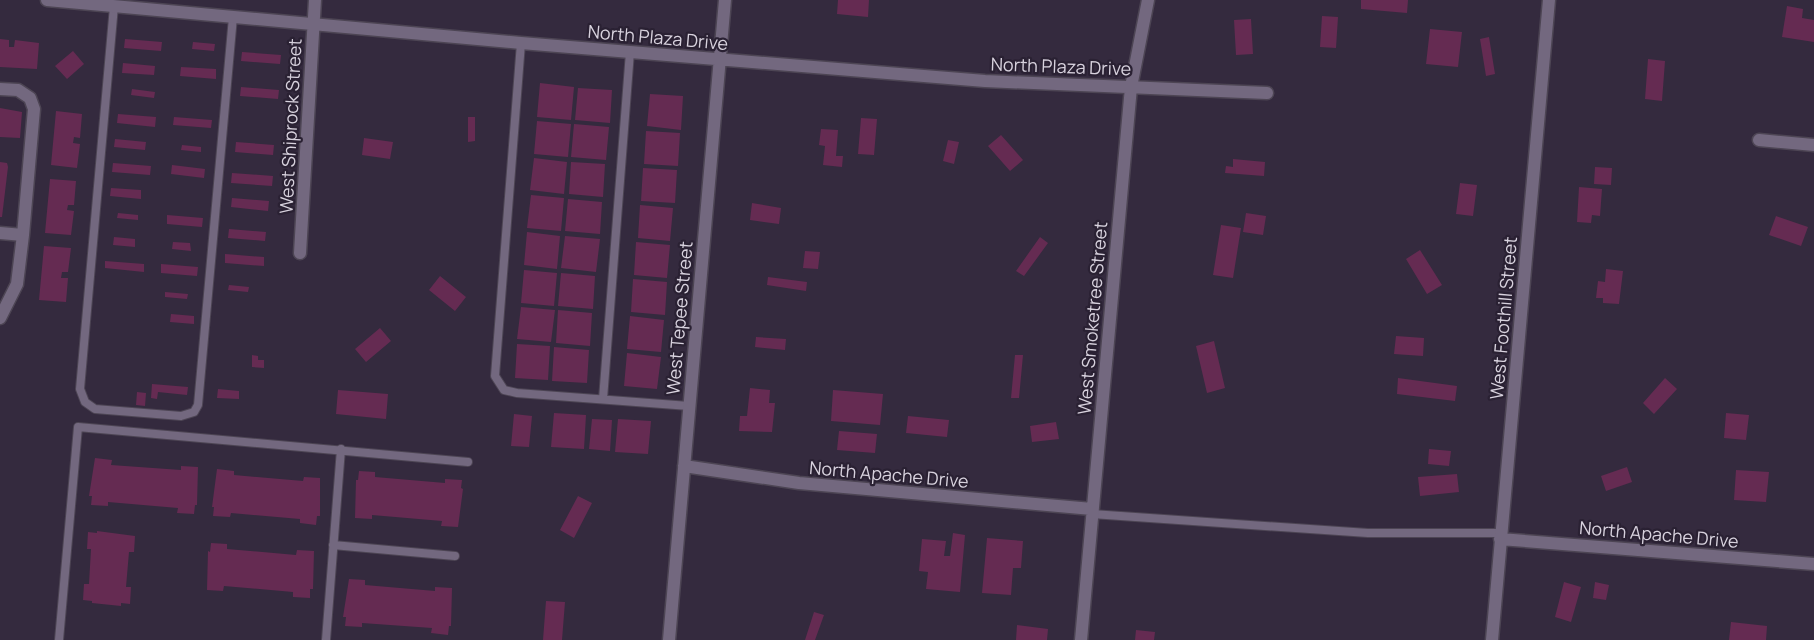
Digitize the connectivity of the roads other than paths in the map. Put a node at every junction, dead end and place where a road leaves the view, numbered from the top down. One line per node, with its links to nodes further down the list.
1 (47, 0): 6 (street, North Plaza Drive)
2 (315, 0): 8 (street, West Shiprock Street)
3 (725, 0): 11 (street, West Tepee Street)
4 (1148, 0): 12 (street, West Smoketree Street)
5 (1549, 0): 27 (street, West Foothill Street)
6 (114, 6): 7 (street, North Plaza Drive); 7 (lane)
7 (233, 17): 8 (street, North Plaza Drive)
8 (313, 25): 9 (street, North Plaza Drive); 19 (street, West Shiprock Street)
9 (521, 43): 10 (street, North Plaza Drive); 21 (lane)
10 (630, 52): 11 (street, North Plaza Drive); 21 (lane)
11 (720, 60): 12 (street, North Plaza Drive); 22 (street, West Tepee Street)
12 (1131, 87): 14 (street, North Plaza Drive); 26 (street, West Smoketree Street)
13 (0, 88): 18 (street)
14 (1267, 94)
15 (1759, 140): 16 (street)
16 (1814, 145)
17 (0, 233): 18 (street)
18 (23, 235): 20 (street)
19 (300, 253)
20 (0, 318)
21 (603, 399): 22 (lane)
22 (689, 406): 25 (street, West Tepee Street)
23 (341, 449): 24 (lane); 28 (lane); 31 (lane)
24 (468, 462)
25 (684, 466): 26 (street, North Apache Drive); 33 (street, West Tepee Street)
26 (1092, 511): 27 (lane); 34 (street, West Smoketree Street)
27 (1501, 536): 30 (street, North Apache Drive); 35 (street, West Foothill Street)
28 (333, 545): 29 (lane); 32 (lane)
29 (455, 556)
30 (1814, 564)
31 (60, 640)
32 (326, 640)
33 (669, 640)
34 (1081, 640)
35 (1492, 640)

